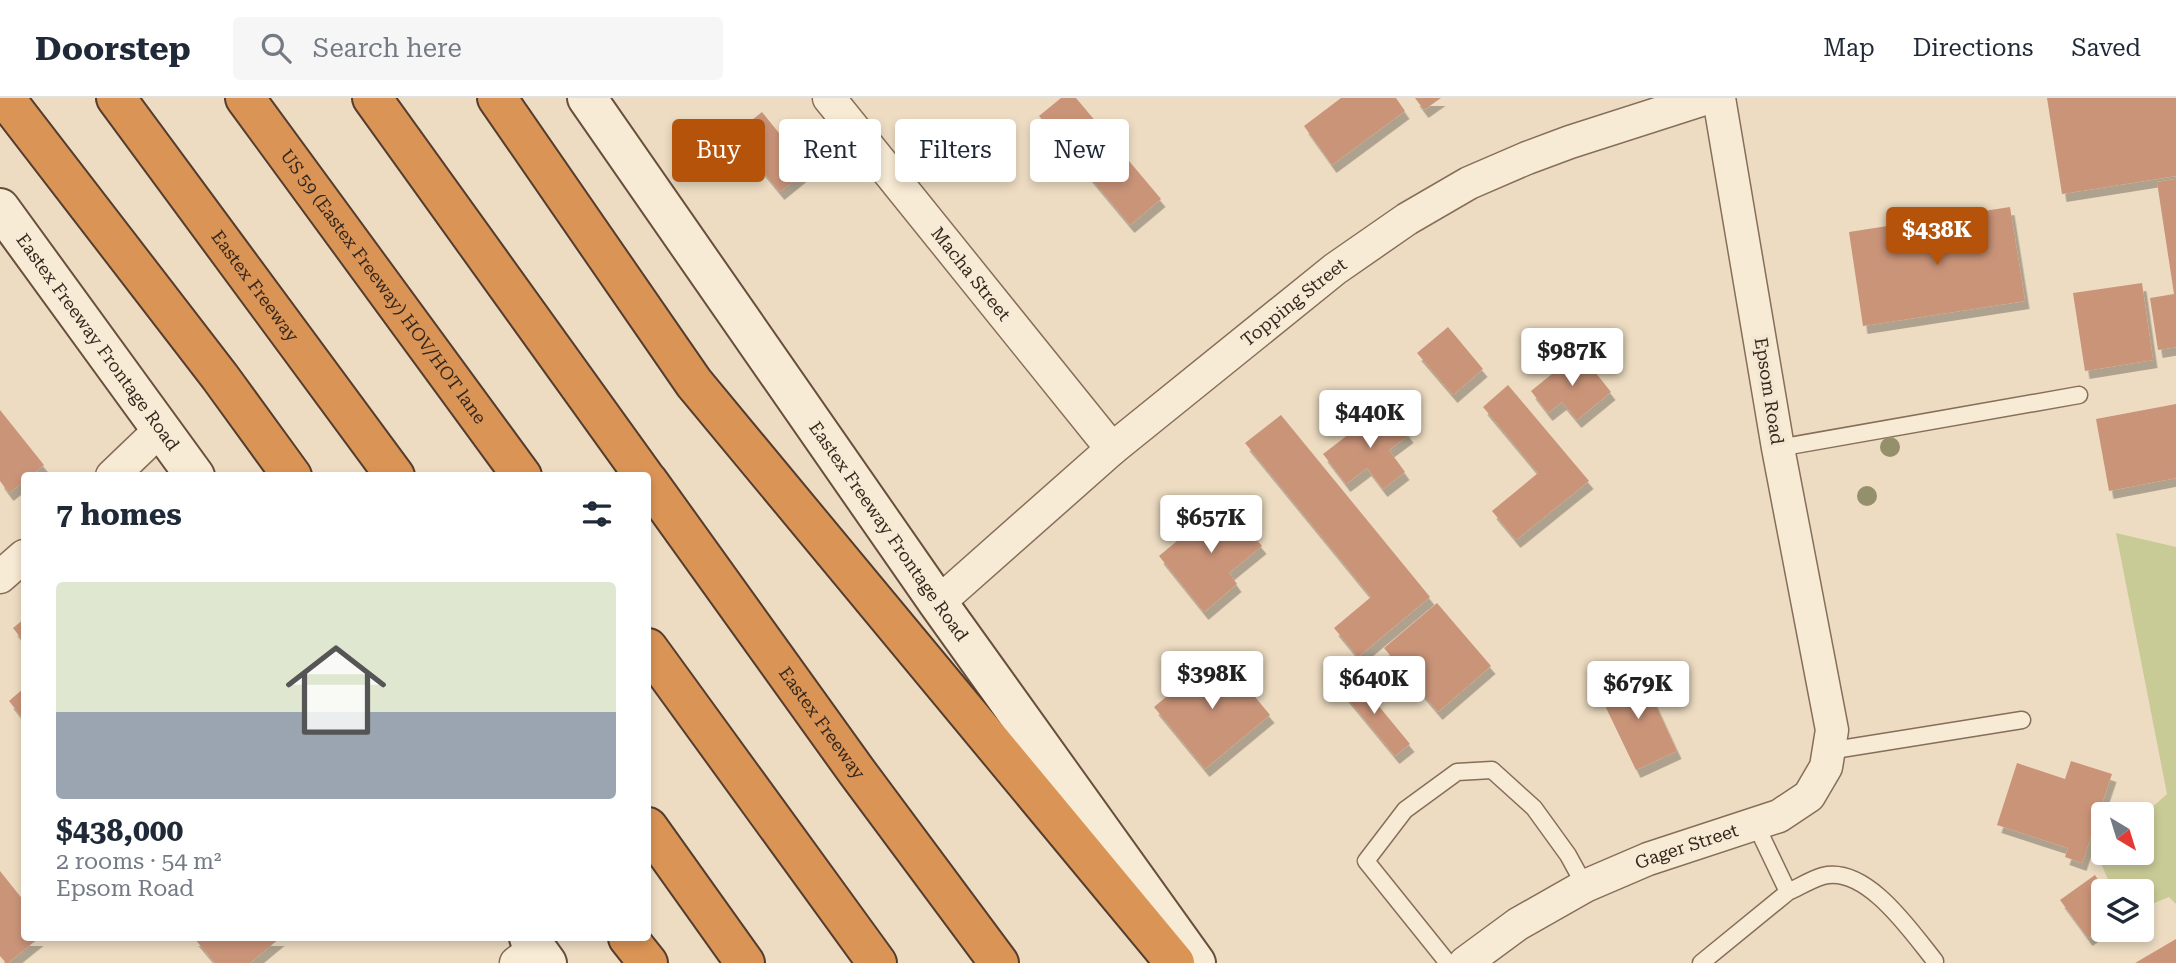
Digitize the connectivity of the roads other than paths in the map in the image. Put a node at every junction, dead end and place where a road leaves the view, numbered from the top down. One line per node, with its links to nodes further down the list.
1 (5, 98): 17 (highway)
2 (116, 98): 18 (highway, Eastex Freeway)
3 (247, 98): 19 (highway, US 59 (Eastex Freeway) HOV/HOT lane)
4 (372, 98): 20 (highway)
5 (497, 98): 39 (highway)
6 (587, 98): 24 (main road, Eastex Freeway Frontage Road)
7 (830, 98): 14 (street, Macha Street)
8 (1707, 98): 14 (street, Topping Street)
9 (1719, 98): 13 (street, Epsom Road)
10 (0, 208): 12 (main road, Eastex Freeway Frontage Road)
11 (2079, 395): 13 (lane)
12 (161, 429): 15 (street); 16 (main road, Eastex Freeway Frontage Road)
13 (1778, 448): 26 (street, Epsom Road)
14 (1111, 449): 24 (street, Topping Street)
15 (116, 472)
16 (192, 472)
17 (289, 472)
18 (391, 472)
19 (519, 472)
20 (641, 472)
21 (651, 485): 38 (highway, Eastex Freeway)
22 (21, 559): 23 (street)
23 (0, 577)
24 (938, 603): 40 (main road, Eastex Freeway Frontage Road)
25 (651, 652): 37 (highway)
26 (1823, 684): 28 (street, Gager Street)
27 (2022, 720): 28 (lane)
28 (1828, 751): 29 (street, Gager Street)
29 (1756, 825): 31 (street, Gager Street); 32 (lane)
30 (651, 831): 36 (highway)
31 (1585, 886): 41 (lane); 42 (street, Gager Street)
32 (1788, 892): 34 (lane); 43 (lane)
33 (630, 941): 35 (highway)
34 (1935, 961)
35 (648, 963)
36 (745, 963)
37 (877, 963)
38 (999, 963)
39 (1175, 963)
40 (1196, 963)
41 (1448, 963)
42 (1465, 963)
43 (1702, 963)

